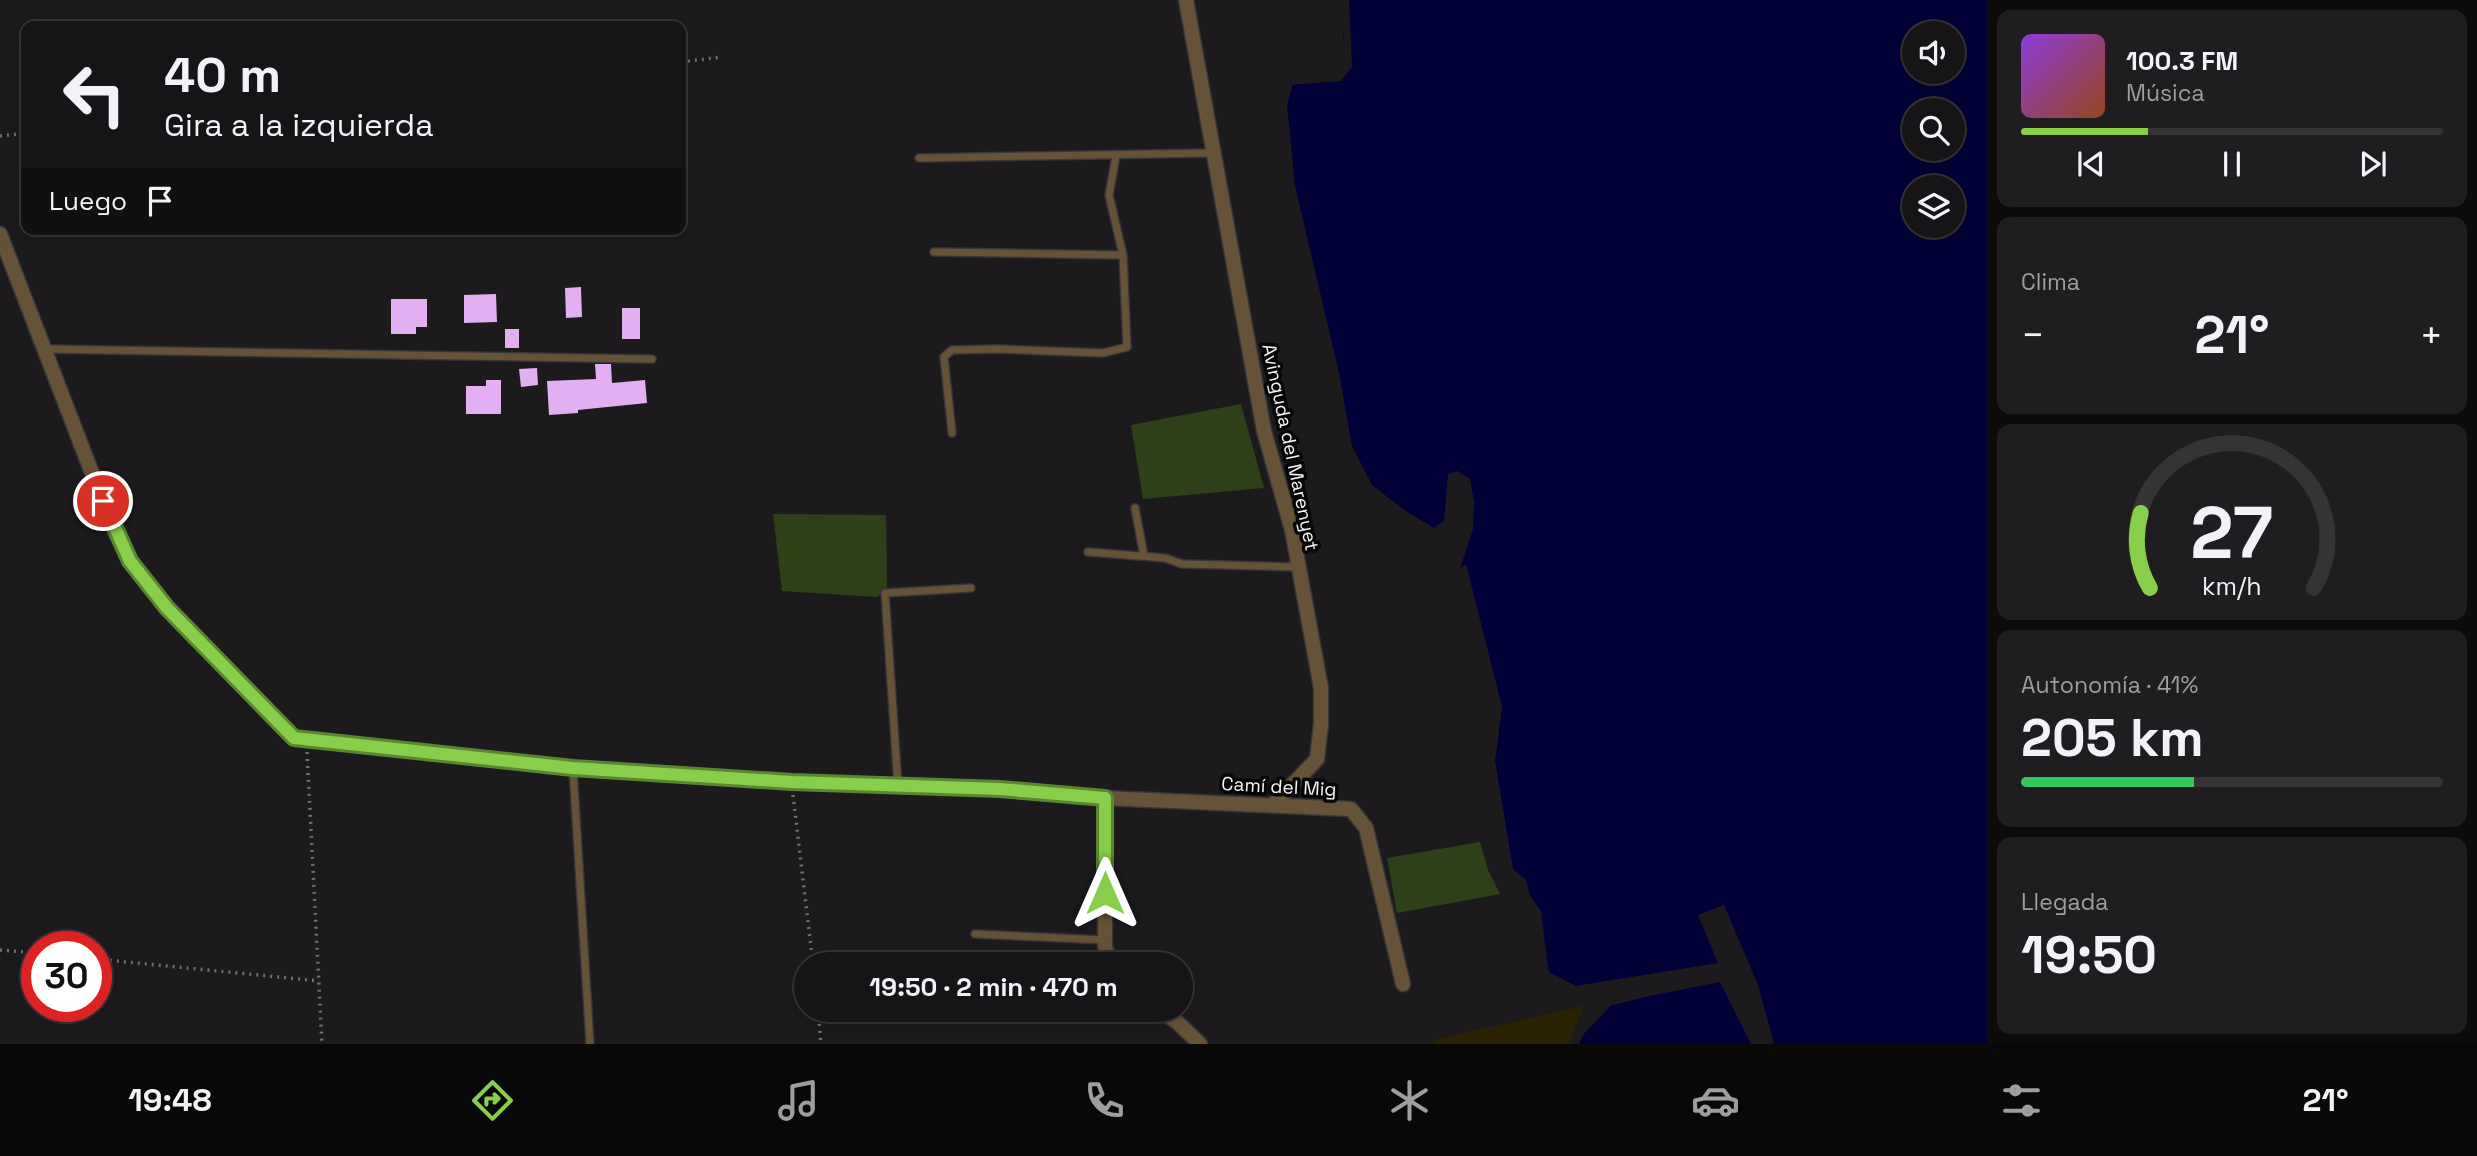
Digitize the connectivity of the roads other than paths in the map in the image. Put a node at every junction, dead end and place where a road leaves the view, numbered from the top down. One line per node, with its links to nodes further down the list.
1 (1186, 0): 2 (street, Avinguda del Marenyet)
2 (1214, 153): 3 (lane); 14 (street, Avinguda del Marenyet)
3 (1116, 156): 4 (lane); 7 (lane)
4 (919, 158)
5 (0, 234): 8 (street)
6 (934, 252): 7 (lane)
7 (1123, 255): 10 (lane)
8 (45, 349): 9 (lane); 16 (street, Camí del Mig)
9 (652, 359)
10 (952, 433)
11 (1135, 508): 13 (lane)
12 (1088, 552): 13 (lane)
13 (1144, 556): 14 (lane)
14 (1297, 567): 19 (street, Avinguda del Marenyet)
15 (971, 588): 17 (lane)
16 (573, 768): 17 (street, Camí del Mig); 25 (lane)
17 (898, 787): 18 (street, Camí del Mig)
18 (1105, 798): 19 (street, Camí del Mig); 21 (street)
19 (1273, 804): 23 (street, Camí del Mig)
20 (975, 934): 21 (lane)
21 (1105, 940): 22 (street)
22 (1108, 952)
23 (1403, 984)
24 (1177, 1022): 26 (street)
25 (590, 1044)
26 (1200, 1044)

